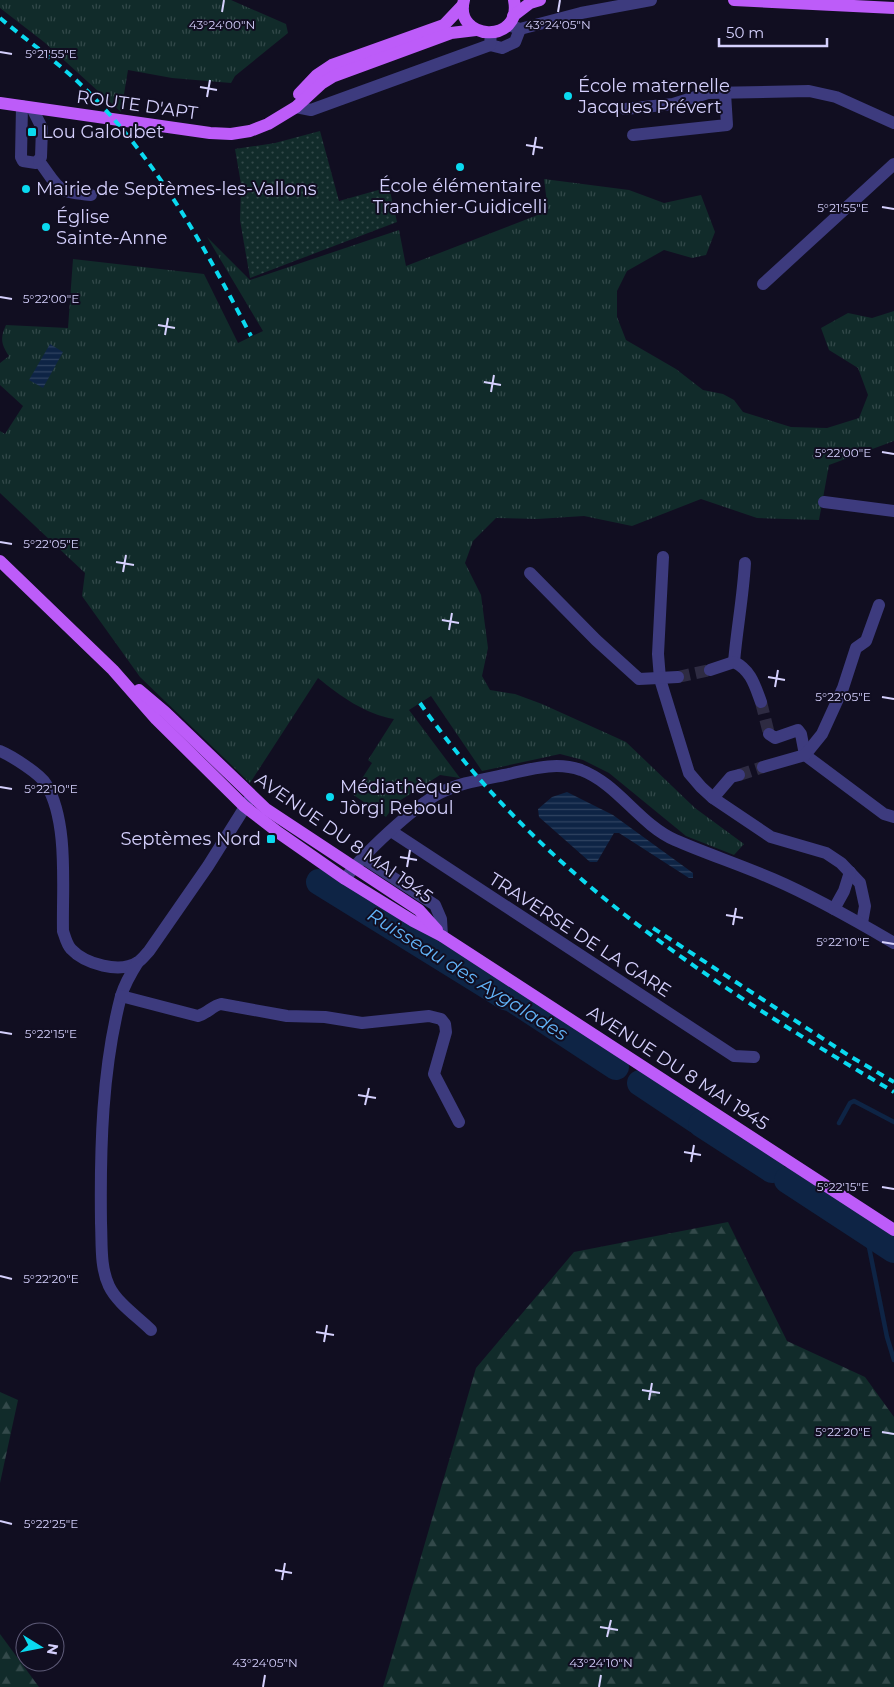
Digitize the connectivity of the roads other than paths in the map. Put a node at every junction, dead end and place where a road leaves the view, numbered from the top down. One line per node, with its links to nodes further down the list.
1 (514, 0): 9 (main road)
2 (651, 0): 9 (street)
3 (734, 0): 6 (main road)
4 (535, 1): 9 (main road)
5 (464, 2): 10 (main road); 19 (main road, ROUTE D'APT)
6 (854, 7): 7 (main road); 8 (main road)
7 (894, 8)
8 (894, 17)
9 (514, 23): 11 (main road); 11 (street)
10 (476, 30): 11 (main road, ROUTE D'APT); 15 (main road, ROUTE D'APT)
11 (490, 39): 15 (street)
12 (724, 93): 16 (street); 18 (street); 22 (street)
13 (0, 103): 14 (main road, ROUTE D'APT)
14 (27, 107): 17 (main road, ROUTE D'APT); 20 (street); 21 (street)
15 (296, 107): 19 (main road, ROUTE D'APT)
16 (625, 109)
17 (55, 111): 19 (main road, ROUTE D'APT); 21 (street)
18 (894, 123)
19 (268, 124)
20 (21, 126): 21 (street); 23 (street)
21 (42, 128): 23 (street)
22 (633, 135)
23 (40, 161): 25 (street)
24 (894, 164): 26 (street)
25 (90, 195)
26 (764, 284)
27 (824, 502): 28 (street)
28 (894, 510)
29 (663, 557): 37 (street)
30 (0, 561): 45 (main road, AVENUE DU 8 MAI 1945)
31 (745, 563): 34 (street)
32 (530, 573): 37 (street)
33 (879, 605): 41 (street)
34 (734, 662): 35 (street); 38 (street)
35 (710, 670)
36 (678, 677): 37 (street)
37 (660, 679): 44 (street)
38 (761, 702)
39 (770, 734): 41 (street)
40 (0, 751): 56 (street)
41 (805, 755): 42 (street); 46 (street)
42 (764, 767)
43 (739, 775): 44 (street)
44 (713, 798): 50 (street)
45 (248, 801): 49 (main road, AVENUE DU 8 MAI 1945); 51 (main road, AVENUE DU 8 MAI 1945); 56 (street)
46 (894, 817)
47 (391, 831): 48 (street); 52 (street); 58 (street, TRAVERSE DE LA GARE)
48 (363, 858): 49 (street); 54 (street)
49 (353, 868): 51 (street); 54 (main road, AVENUE DU 8 MAI 1945)
50 (850, 872): 52 (street); 53 (street)
51 (345, 879): 54 (main road, AVENUE DU 8 MAI 1945)
52 (834, 909): 53 (street)
53 (862, 923): 55 (street)
54 (442, 936): 60 (main road, AVENUE DU 8 MAI 1945)
55 (894, 943)
56 (138, 962): 57 (street)
57 (121, 996): 59 (street); 61 (street)
58 (754, 1057)
59 (459, 1122)
60 (894, 1230)
61 (151, 1330)

